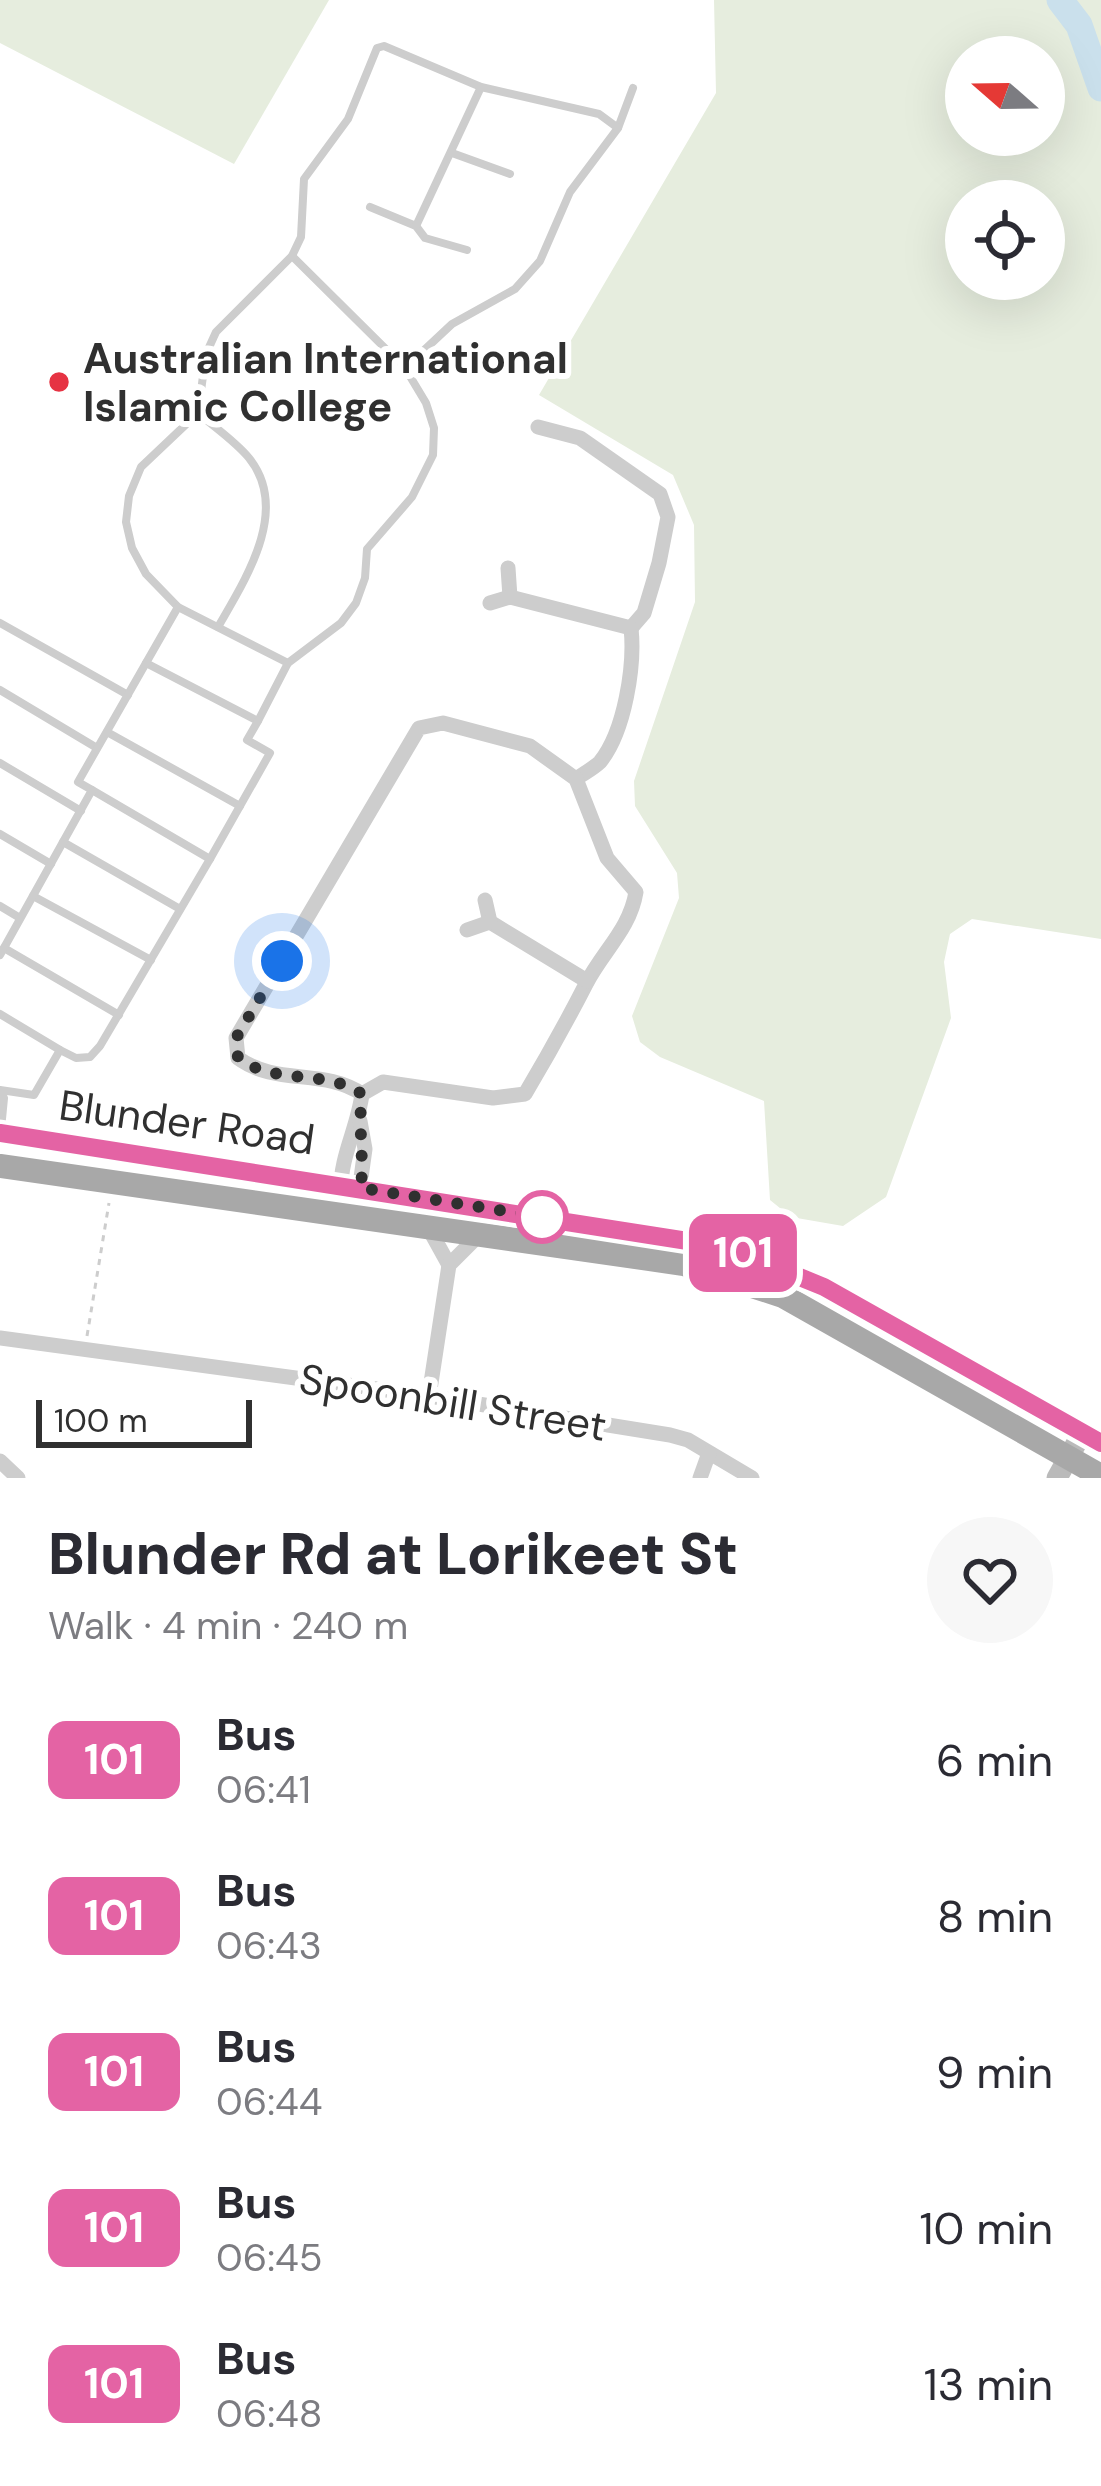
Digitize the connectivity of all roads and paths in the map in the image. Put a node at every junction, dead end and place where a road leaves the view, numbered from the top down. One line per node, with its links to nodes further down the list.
1 (482, 87): 3 (lane); 4 (lane); 9 (lane)
2 (633, 88): 3 (lane)
3 (618, 128): 10 (lane)
4 (452, 153): 5 (lane); 7 (lane)
5 (510, 174)
6 (370, 207): 7 (lane)
7 (416, 226): 8 (lane)
8 (467, 250)
9 (292, 256): 10 (lane); 11 (lane)
10 (404, 368): 21 (lane)
11 (198, 413): 16 (lane); 18 (lane)
12 (538, 427): 19 (street)
13 (508, 568): 14 (street)
14 (510, 597): 15 (street); 19 (street)
15 (490, 603)
16 (178, 607): 18 (lane); 20 (lane)
17 (0, 622): 23 (lane)
18 (218, 627): 21 (lane)
19 (631, 628): 28 (street)
20 (146, 663): 23 (lane); 24 (lane)
21 (288, 663): 24 (lane)
22 (0, 691): 26 (lane)
23 (128, 695): 25 (lane)
24 (257, 721): 30 (lane)
25 (107, 732): 26 (lane); 30 (lane)
26 (97, 748): 29 (lane)
27 (0, 763): 31 (lane)
28 (576, 779): 45 (street); 50 (street)
29 (92, 790): 31 (lane); 34 (lane)
30 (240, 806): 34 (lane)
31 (81, 811): 33 (lane)
32 (0, 834): 35 (lane)
33 (63, 842): 35 (lane); 39 (lane)
34 (210, 859): 39 (lane)
35 (51, 864): 36 (lane)
36 (33, 896): 40 (lane); 44 (lane)
37 (485, 899): 41 (street)
38 (0, 906): 40 (lane)
39 (180, 909): 44 (lane)
40 (20, 918): 43 (lane)
41 (490, 922): 42 (street); 45 (street)
42 (467, 930)
43 (2, 951): 47 (lane)
44 (151, 960): 47 (lane)
45 (587, 981): 50 (street)
46 (0, 1014): 48 (lane)
47 (118, 1015): 48 (lane)
48 (59, 1050): 49 (lane)
49 (0, 1090): 51 (lane)
50 (362, 1094): 53 (street)
51 (0, 1133): 53 (main road, Blunder Road)
52 (0, 1166): 55 (main road, Blunder Road)
53 (351, 1186): 55 (street); 62 (main road, Blunder Road)
54 (109, 1203): 60 (path)
55 (346, 1215): 56 (main road, Blunder Road)
56 (428, 1228): 57 (main road, Blunder Road); 58 (street)
57 (479, 1235): 58 (street); 65 (main road, Blunder Road)
58 (448, 1265): 61 (street)
59 (0, 1338): 60 (street, Spoonbill Street)
60 (85, 1349): 61 (street, Spoonbill Street)
61 (429, 1396): 63 (street, Spoonbill Street)
62 (1091, 1438): 65 (street)
63 (709, 1453): 68 (street); 69 (street, Spoonbill Street)
64 (0, 1461): 67 (street)
65 (1062, 1468): 66 (main road, Blunder Road)
66 (1101, 1476)
67 (18, 1478)
68 (700, 1478)
69 (752, 1478)

